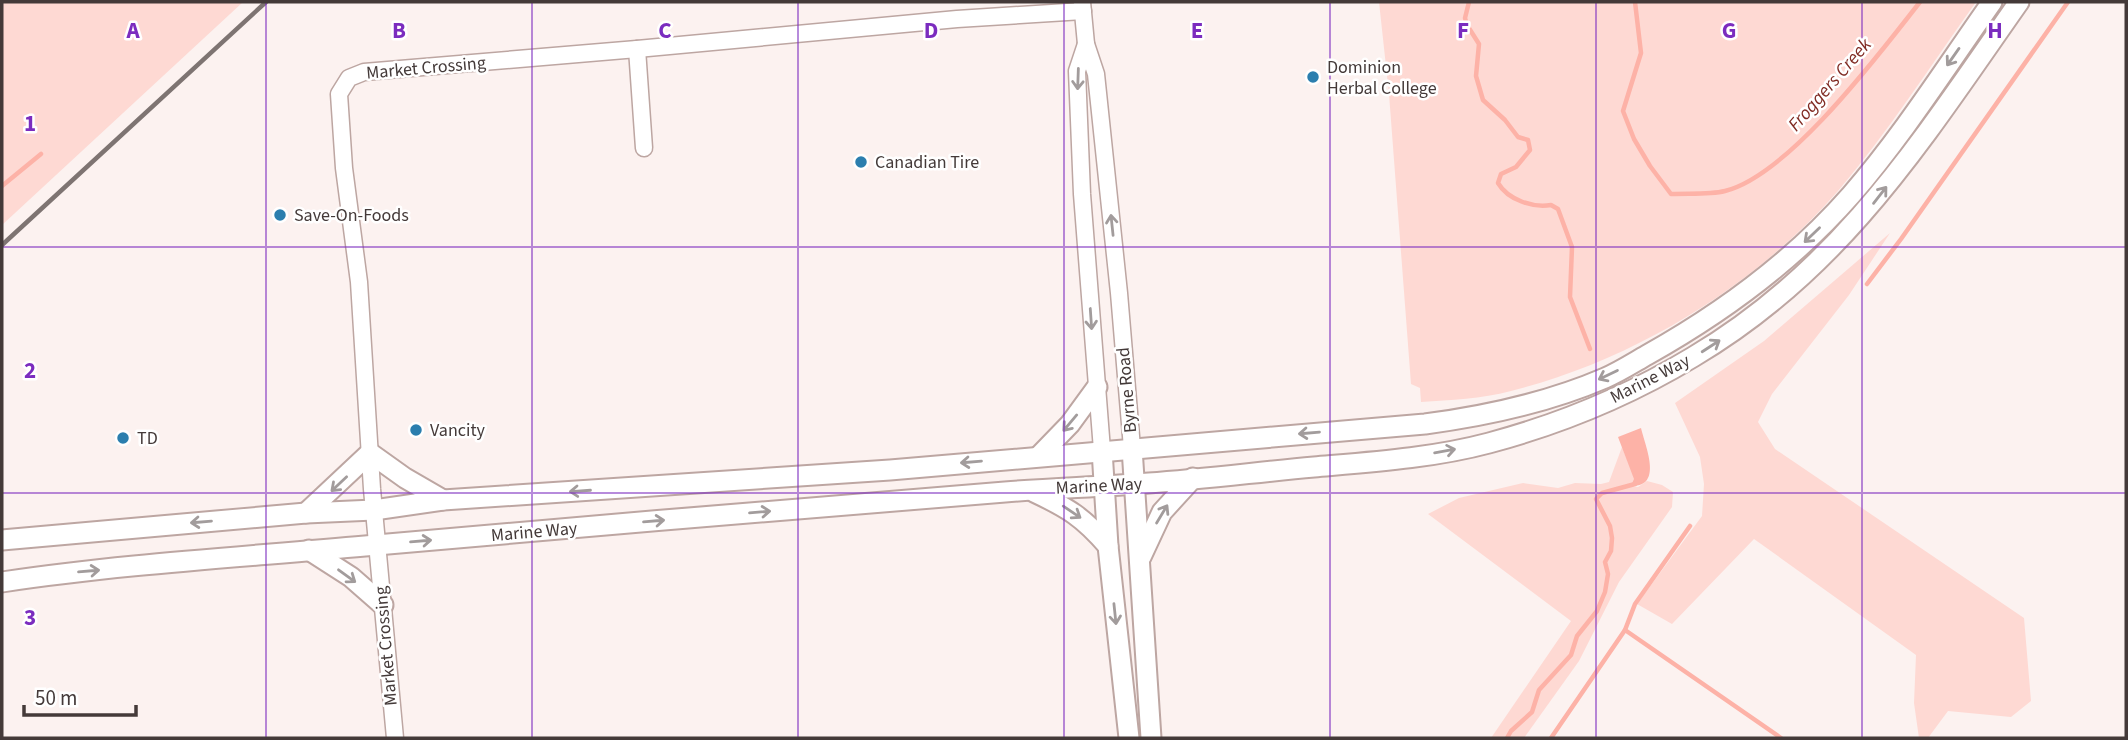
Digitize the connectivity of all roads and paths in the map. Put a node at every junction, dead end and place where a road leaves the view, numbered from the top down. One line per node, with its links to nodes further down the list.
1 (1992, 2): 8 (main road, Marine Way, one-way to 8)
2 (2019, 2): 12 (main road, Marine Way, one-way to 2)
3 (1083, 6): 4 (street, Byrne Road); 5 (street, Market Crossing)
4 (1086, 44): 7 (street, Byrne Road, one-way to 7); 8 (street, Byrne Road, one-way to 4)
5 (637, 50): 6 (street); 10 (street, Market Crossing)
6 (644, 148)
7 (1097, 387): 9 (street, Byrne Road); 11 (main road, one-way to 11)
8 (1132, 447): 9 (main road, Marine Way); 13 (main road, Byrne Road)
9 (1102, 450): 11 (main road, Marine Way); 14 (main road, Byrne Road)
10 (370, 453): 16 (main road); 17 (street, Market Crossing); 18 (main road, one-way to 18)
11 (1039, 456): 16 (main road, Marine Way, one-way to 16)
12 (1194, 478): 13 (main road, Marine Way); 23 (main road, one-way to 12)
13 (1135, 484): 14 (main road, Marine Way); 23 (main road, Byrne Road)
14 (1104, 486): 15 (main road, Marine Way); 21 (main road, Byrne Road)
15 (1029, 490): 20 (main road, Marine Way, one-way to 15); 21 (main road, one-way to 21)
16 (443, 500): 17 (main road, Marine Way)
17 (374, 510): 18 (main road, Marine Way); 20 (street, Market Crossing)
18 (306, 513): 19 (main road, Marine Way, one-way to 19)
19 (2, 540)
20 (377, 545): 22 (main road, Marine Way); 25 (street, Market Crossing)
21 (1108, 546): 27 (main road, Byrne Road, one-way to 27)
22 (309, 550): 24 (main road, Marine Way, one-way to 22); 25 (main road, one-way to 25)
23 (1141, 558): 28 (main road, Byrne Road)
24 (2, 582)
25 (383, 605): 26 (street, Market Crossing)
26 (395, 738)
27 (1129, 738)
28 (1151, 738)

